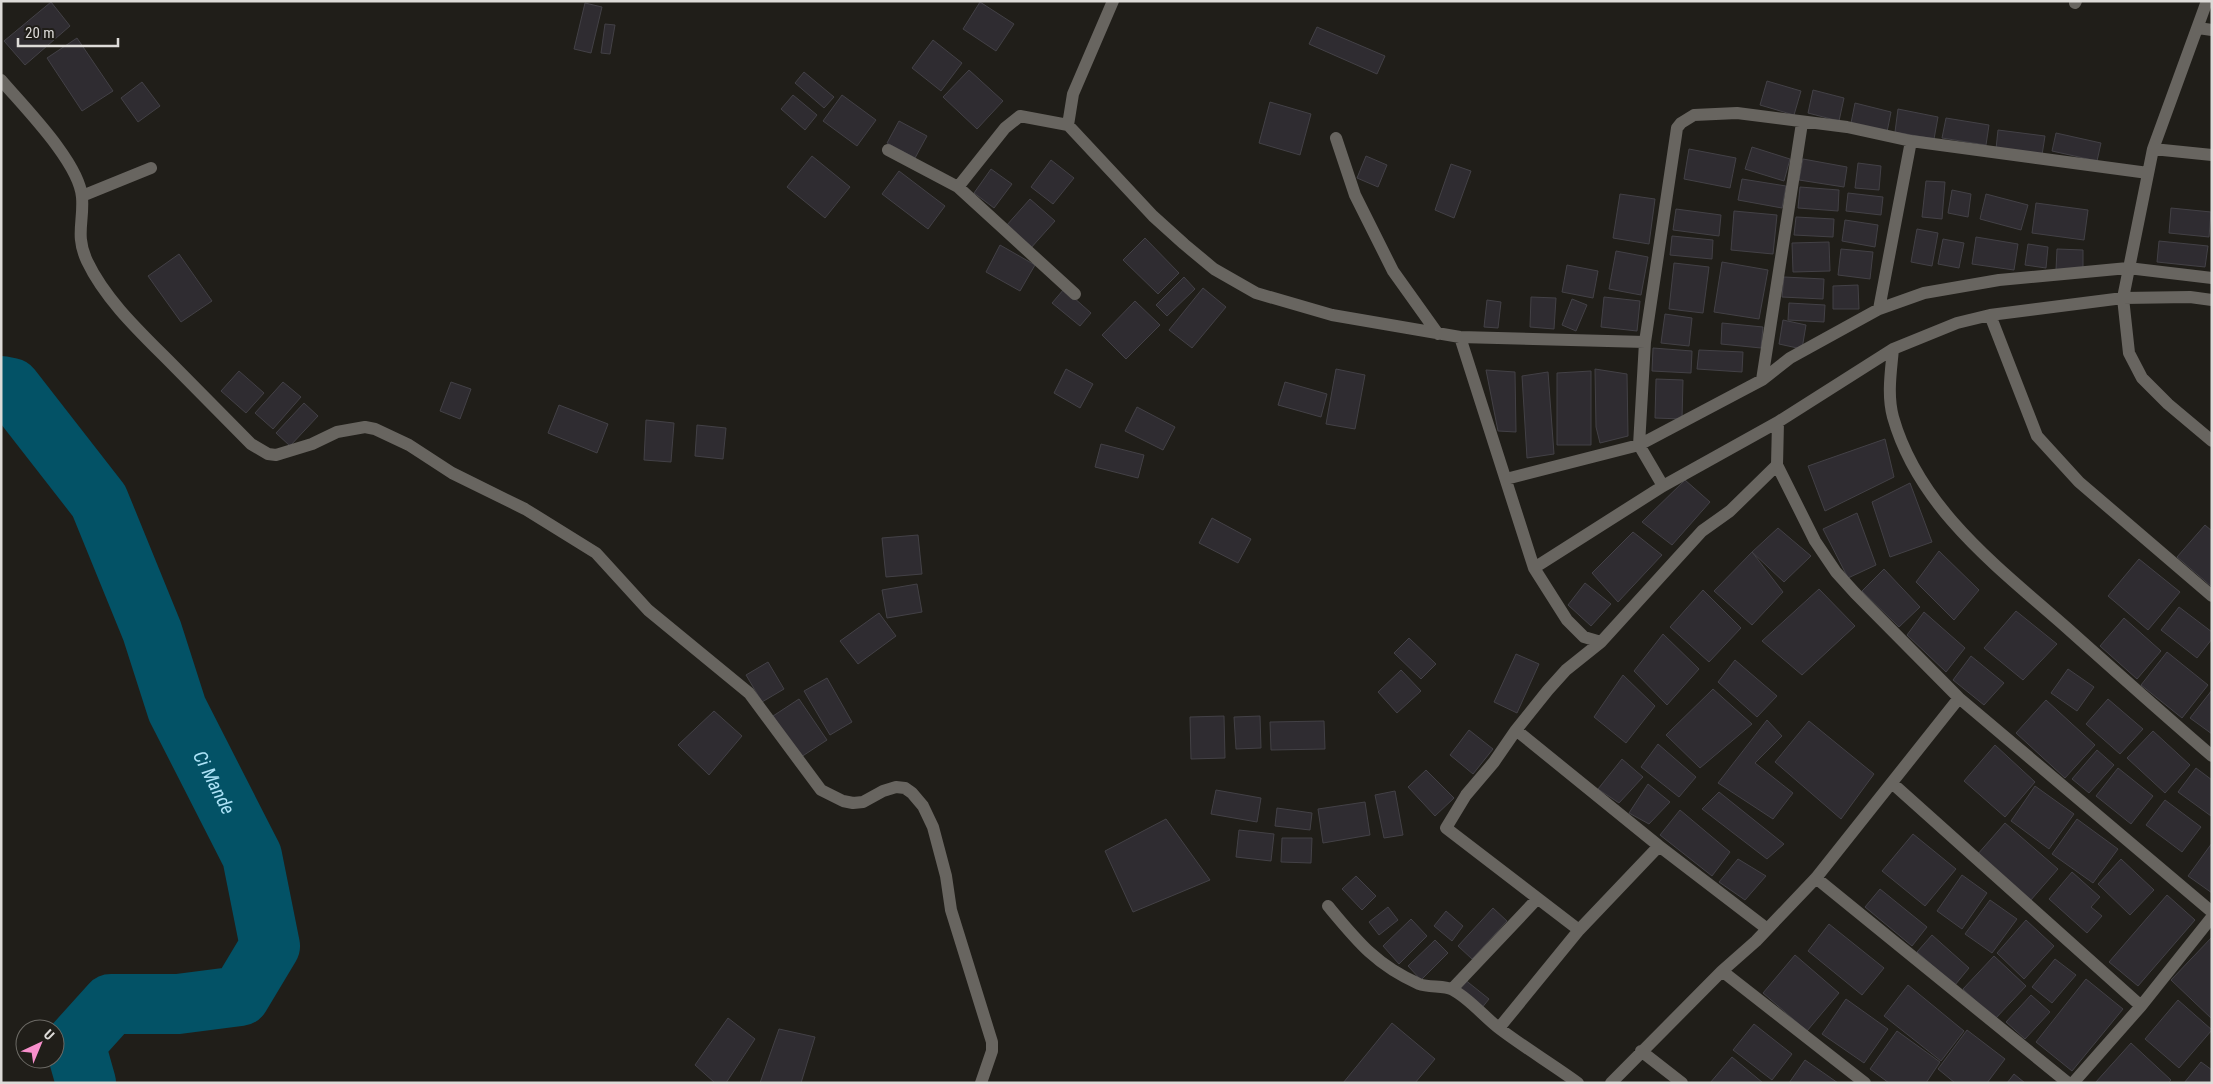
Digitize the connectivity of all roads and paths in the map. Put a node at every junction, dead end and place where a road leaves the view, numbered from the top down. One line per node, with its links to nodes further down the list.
1 (1113, 1): 7 (street)
2 (2207, 1): 3 (street)
3 (2198, 28): 4 (street); 10 (street)
4 (2212, 30)
5 (1, 80): 16 (street)
6 (1802, 123): 9 (street); 26 (street); 28 (street)
7 (1068, 125): 15 (street); 24 (street)
8 (1336, 138): 24 (street)
9 (1911, 141): 14 (street); 22 (street)
10 (2153, 149): 12 (street); 14 (street)
11 (888, 150): 15 (street)
12 (2212, 155)
13 (152, 168): 16 (street)
14 (2148, 173): 17 (street)
15 (958, 188): 19 (street)
16 (82, 196): 55 (street)
17 (2128, 268): 18 (street); 20 (street); 22 (street)
18 (2212, 278)
19 (1075, 294)
20 (2124, 298): 21 (street); 23 (street); 30 (street)
21 (2212, 300)
22 (1880, 309): 28 (street)
23 (1990, 315): 27 (street); 36 (street)
24 (1438, 334): 25 (street)
25 (1460, 337): 26 (street); 33 (street)
26 (1645, 342): 31 (street)
27 (1893, 349): 29 (street); 40 (street)
28 (1762, 380): 31 (street)
29 (1778, 422): 32 (street); 34 (street)
30 (2212, 442)
31 (1639, 446): 33 (street); 34 (street)
32 (1777, 465): 37 (street); 38 (street)
33 (1506, 479): 35 (street)
34 (1663, 486): 35 (street)
35 (1534, 568): 37 (street)
36 (2212, 596)
37 (1601, 642): 39 (street)
38 (1959, 698): 41 (street); 46 (street)
39 (1516, 730): 42 (street); 44 (street)
40 (2212, 756)
41 (1892, 783): 43 (street); 52 (street)
42 (1660, 846): 48 (street); 49 (street)
43 (1816, 878): 48 (street); 60 (street)
44 (1536, 899): 49 (street); 51 (street)
45 (1328, 906): 51 (street)
46 (2212, 912)
47 (2212, 917): 52 (street)
48 (1766, 928): 50 (street)
49 (1579, 930): 53 (street)
50 (1722, 971): 54 (street); 59 (street)
51 (1452, 989): 53 (street)
52 (2141, 1006): 61 (street)
53 (1499, 1028): 56 (street)
54 (1640, 1051): 57 (street); 58 (street)
55 (981, 1083)
56 (1578, 1083)
57 (1611, 1083)
58 (1682, 1083)
59 (1865, 1083)
60 (2068, 1083)
61 (2073, 1083)

